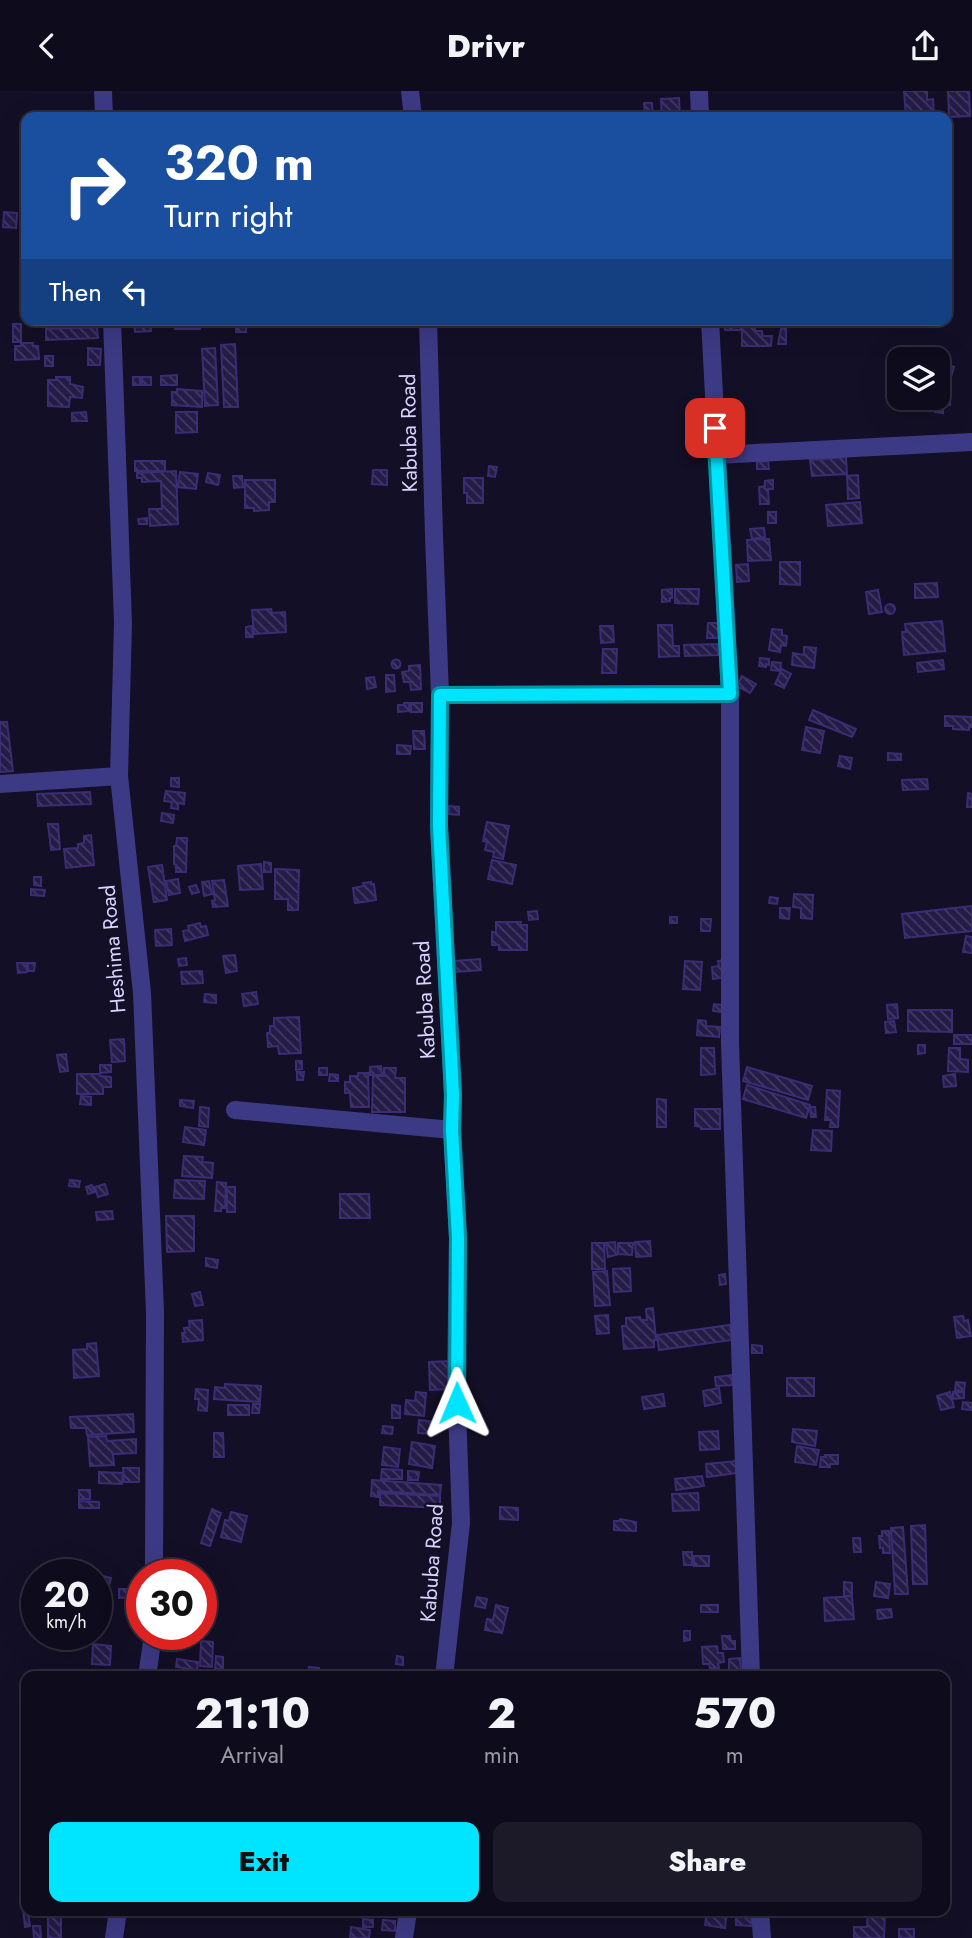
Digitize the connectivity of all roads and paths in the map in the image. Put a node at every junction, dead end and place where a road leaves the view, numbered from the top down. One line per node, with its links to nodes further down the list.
1 (103, 91): 4 (street)
2 (411, 91): 5 (street)
3 (699, 91): 6 (street)
4 (104, 112)
5 (413, 112)
6 (700, 112)
7 (112, 326): 14 (street, Heshima Road)
8 (428, 326): 13 (street, Kabuba Road)
9 (710, 326): 11 (street)
10 (972, 442): 11 (street)
11 (717, 455): 12 (street)
12 (730, 694): 13 (street); 22 (street)
13 (440, 695): 17 (street, Kabuba Road)
14 (119, 776): 15 (street); 18 (street, Heshima Road)
15 (0, 784)
16 (235, 1110): 17 (street)
17 (452, 1130): 21 (street, Kabuba Road)
18 (154, 1559)
19 (151, 1650): 20 (street)
20 (148, 1671)
21 (445, 1671)
22 (751, 1671)
23 (117, 1916): 26 (street)
24 (407, 1916): 27 (street)
25 (760, 1916): 28 (street)
26 (114, 1938)
27 (404, 1938)
28 (762, 1938)

